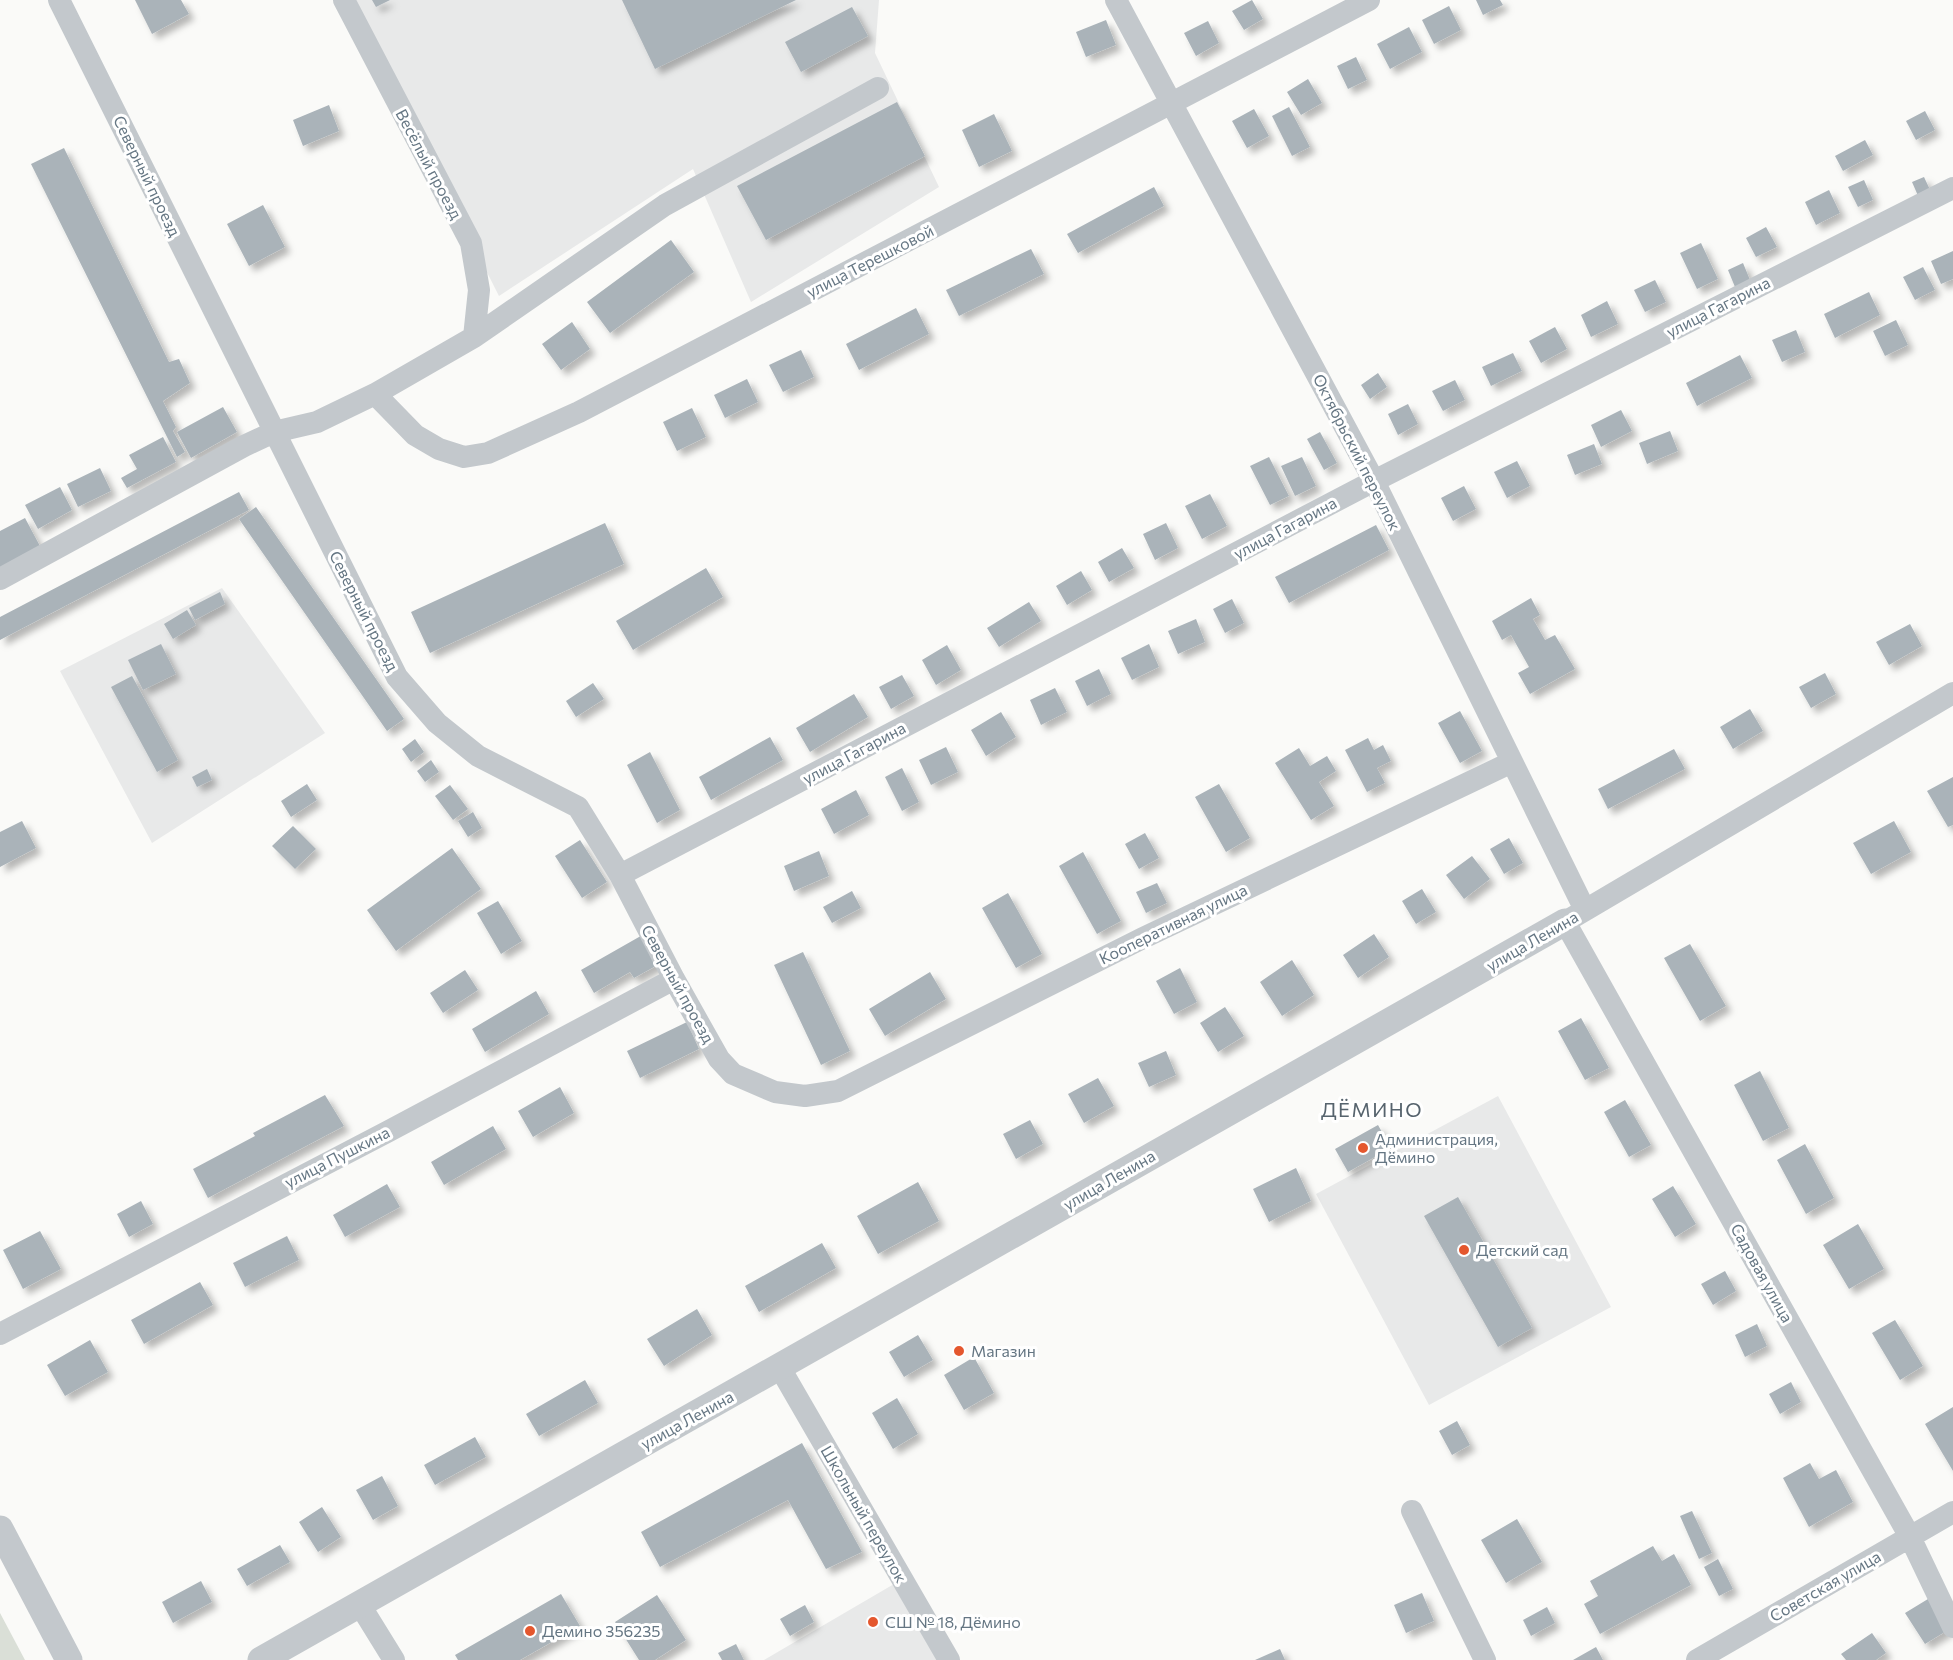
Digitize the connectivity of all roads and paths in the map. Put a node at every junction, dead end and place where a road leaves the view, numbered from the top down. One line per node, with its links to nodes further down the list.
1 (59, 0): 10 (street, Северный проезд)
2 (344, 0): 8 (street, Весёлый проезд)
3 (1116, 0): 6 (street, Октябрьский переулок)
4 (1369, 0): 6 (street, улица Терешковой)
5 (878, 88): 8 (street)
6 (1173, 103): 9 (street, улица Терешковой); 11 (street, Октябрьский переулок)
7 (1953, 188): 11 (street, улица Гагарина)
8 (474, 337): 9 (street)
9 (375, 394): 10 (street)
10 (274, 432): 12 (street); 15 (street, Северный проезд)
11 (1374, 482): 14 (street, Октябрьский переулок); 15 (street, улица Гагарина)
12 (0, 579)
13 (1953, 693): 16 (street, улица Ленина)
14 (1512, 762): 16 (street, Октябрьский переулок); 18 (street, Кооперативная улица)
15 (620, 875): 17 (street, Северный проезд)
16 (1575, 916): 20 (street, улица Ленина); 24 (street, Садовая улица)
17 (674, 979): 18 (street, Северный проезд); 19 (street, улица Пушкина)
18 (838, 1091)
19 (0, 1334)
20 (780, 1368): 25 (street, улица Ленина); 30 (street, Школьный переулок)
21 (1412, 1511): 31 (street)
22 (1953, 1512): 24 (street, Советская улица)
23 (0, 1529): 27 (street)
24 (1910, 1537): 26 (street, Садовая улица); 32 (street, Советская улица)
25 (360, 1605): 28 (street, улица Ленина); 29 (street)
26 (1953, 1627)
27 (69, 1660)
28 (261, 1660)
29 (394, 1660)
30 (949, 1660)
31 (1485, 1660)
32 (1697, 1660)

